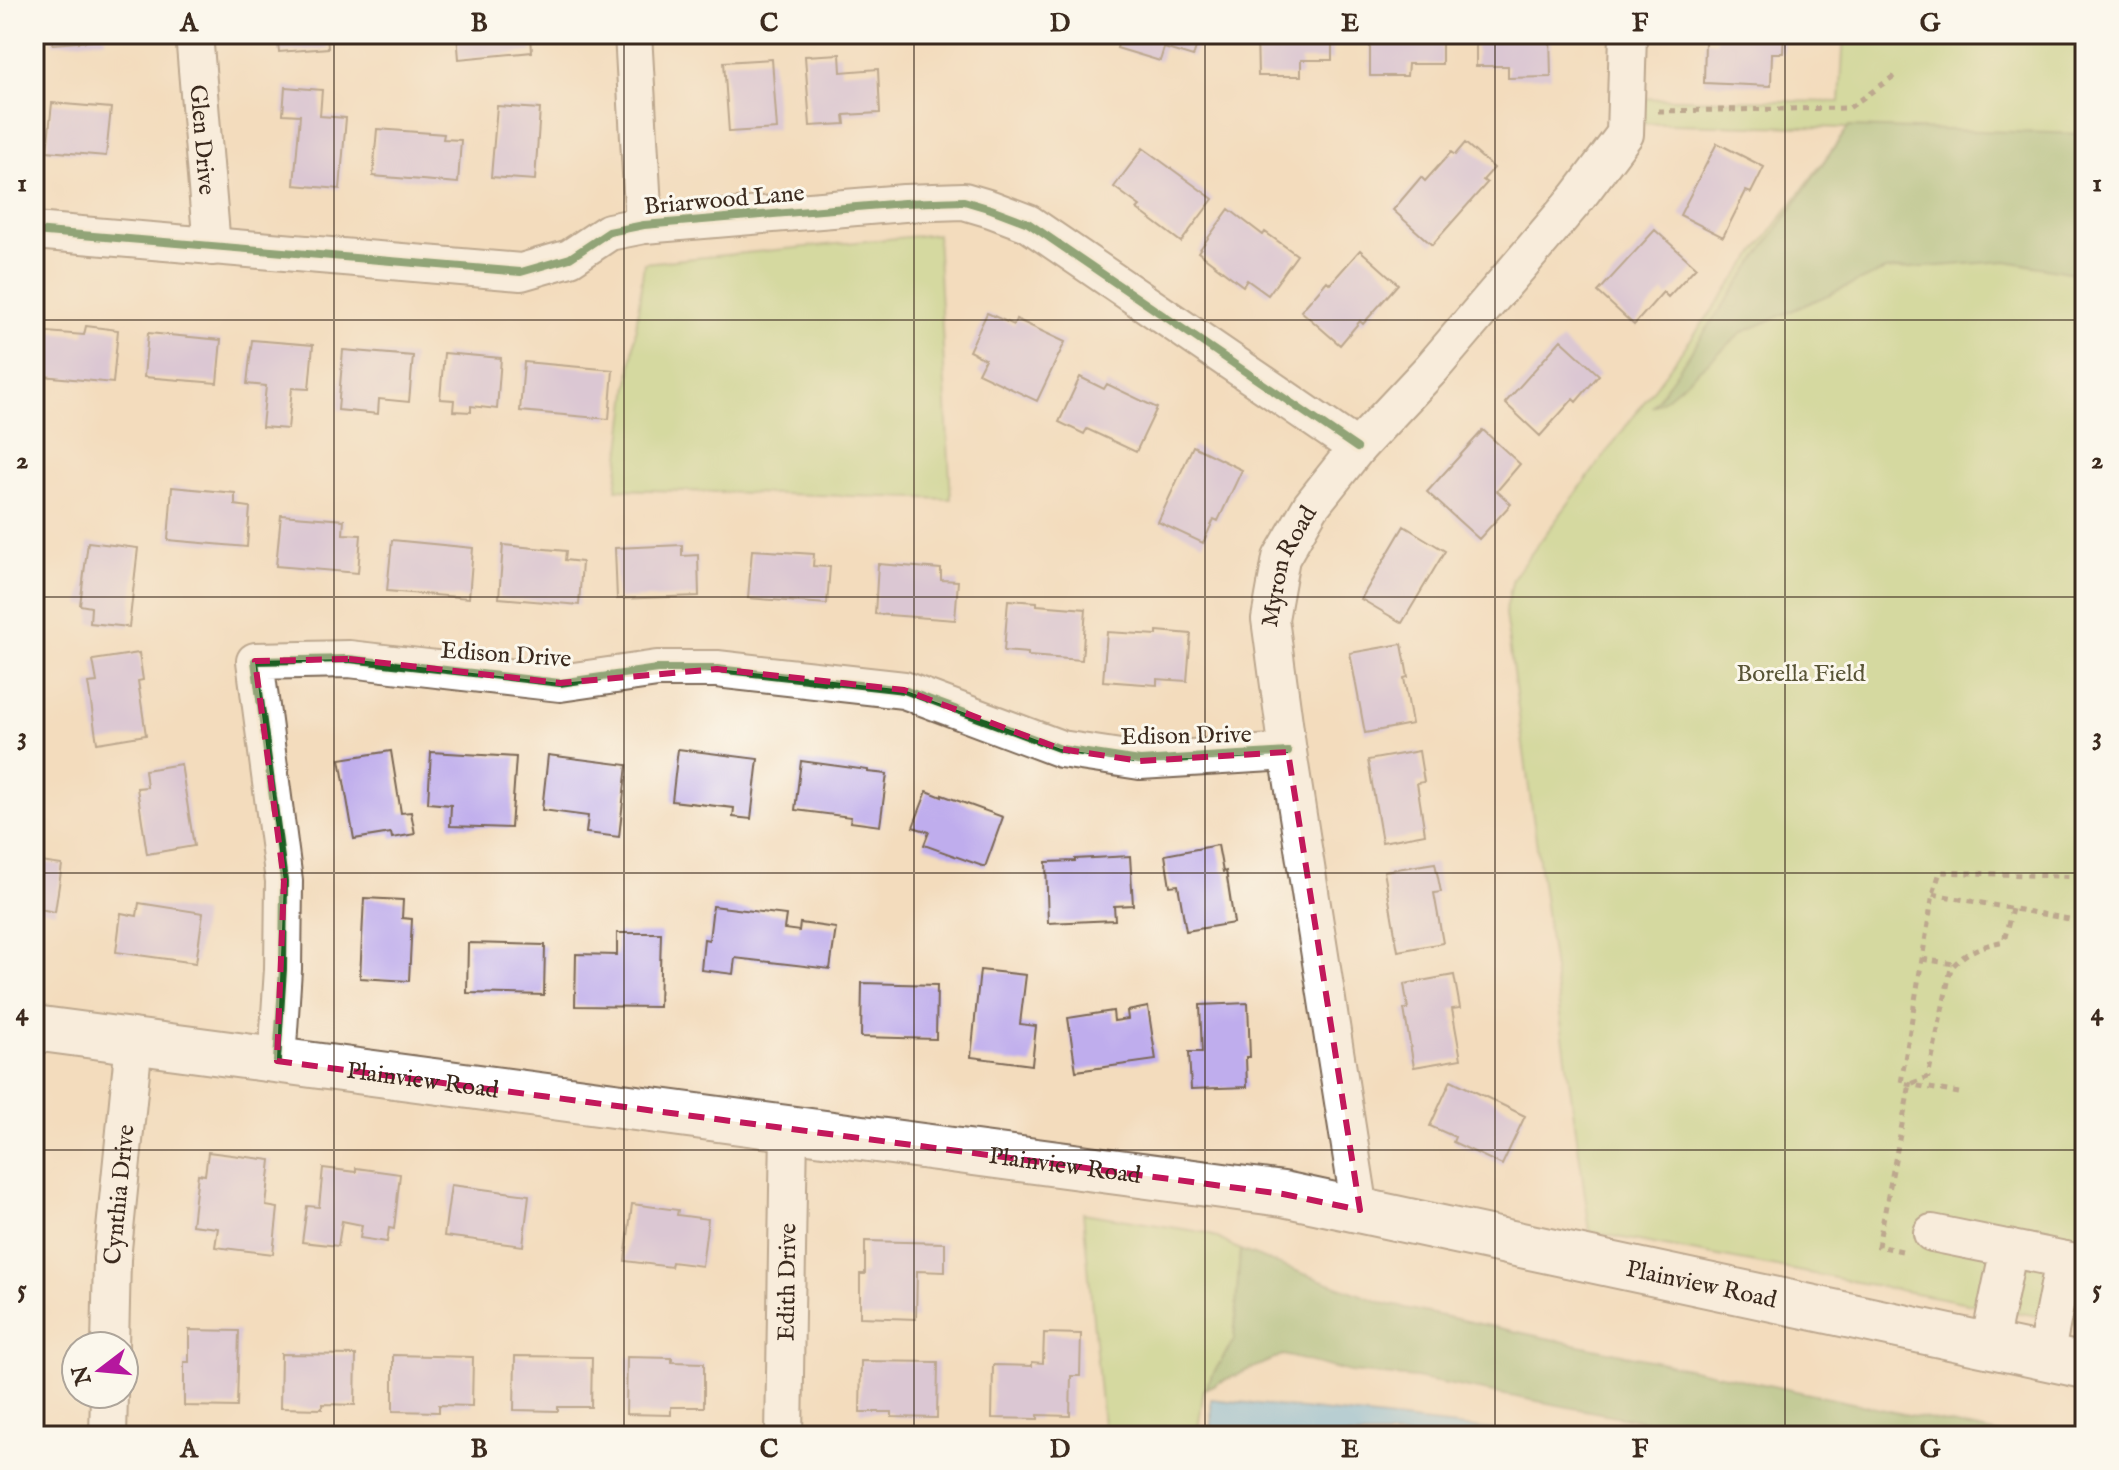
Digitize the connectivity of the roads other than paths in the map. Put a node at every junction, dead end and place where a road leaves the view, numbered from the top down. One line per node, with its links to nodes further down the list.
1 (194, 34): 6 (street, Glen Drive)
2 (633, 34): 4 (street)
3 (1628, 34): 7 (street, Myron Road)
4 (644, 225): 6 (street, Briarwood Lane); 7 (street, Briarwood Lane)
5 (34, 231): 6 (street, Briarwood Lane)
6 (212, 247)
7 (1357, 448): 8 (street, Myron Road)
8 (1288, 752): 11 (street, Edison Drive); 13 (street, Myron Road)
9 (34, 1028): 10 (main road, Plainview Road)
10 (134, 1042): 11 (main road, Plainview Road); 17 (street, Cynthia Drive)
11 (277, 1061): 12 (main road, Plainview Road)
12 (789, 1129): 13 (main road, Plainview Road); 22 (street, Edith Drive)
13 (1360, 1210): 18 (main road, Plainview Road)
14 (1919, 1242): 15 (street)
15 (2009, 1248): 16 (street); 18 (street)
16 (2075, 1262): 19 (street)
17 (110, 1330)
18 (1989, 1344): 19 (main road, Plainview Road)
19 (2065, 1362)
20 (109, 1410): 21 (street)
21 (108, 1436)
22 (784, 1436)

